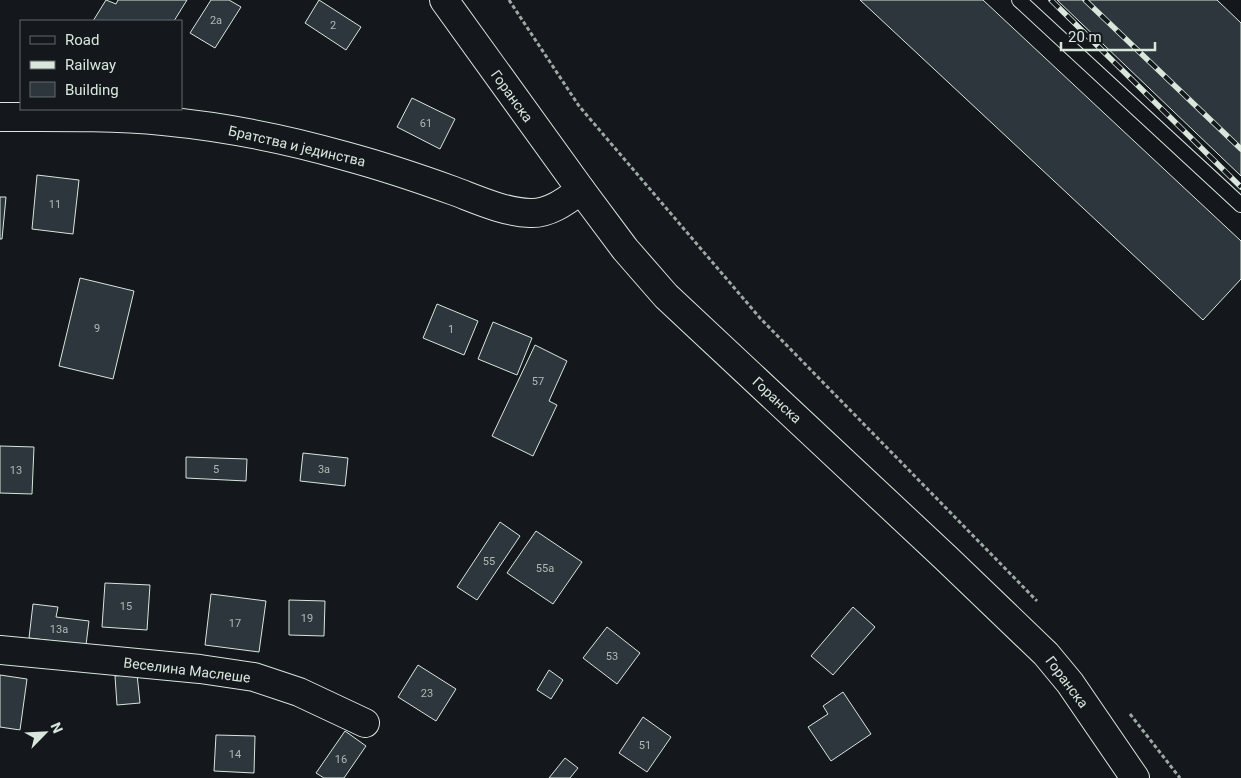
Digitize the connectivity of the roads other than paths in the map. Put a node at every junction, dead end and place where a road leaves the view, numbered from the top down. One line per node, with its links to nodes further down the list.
1 (444, 0): 4 (main road, Горанска)
2 (1019, 0): 5 (lane)
3 (0, 117): 4 (main road, Братства и јединства)
4 (581, 190): 8 (main road, Горанска)
5 (1241, 205)
6 (0, 650): 7 (main road, Веселина Маслеше)
7 (365, 723)
8 (1135, 778)

